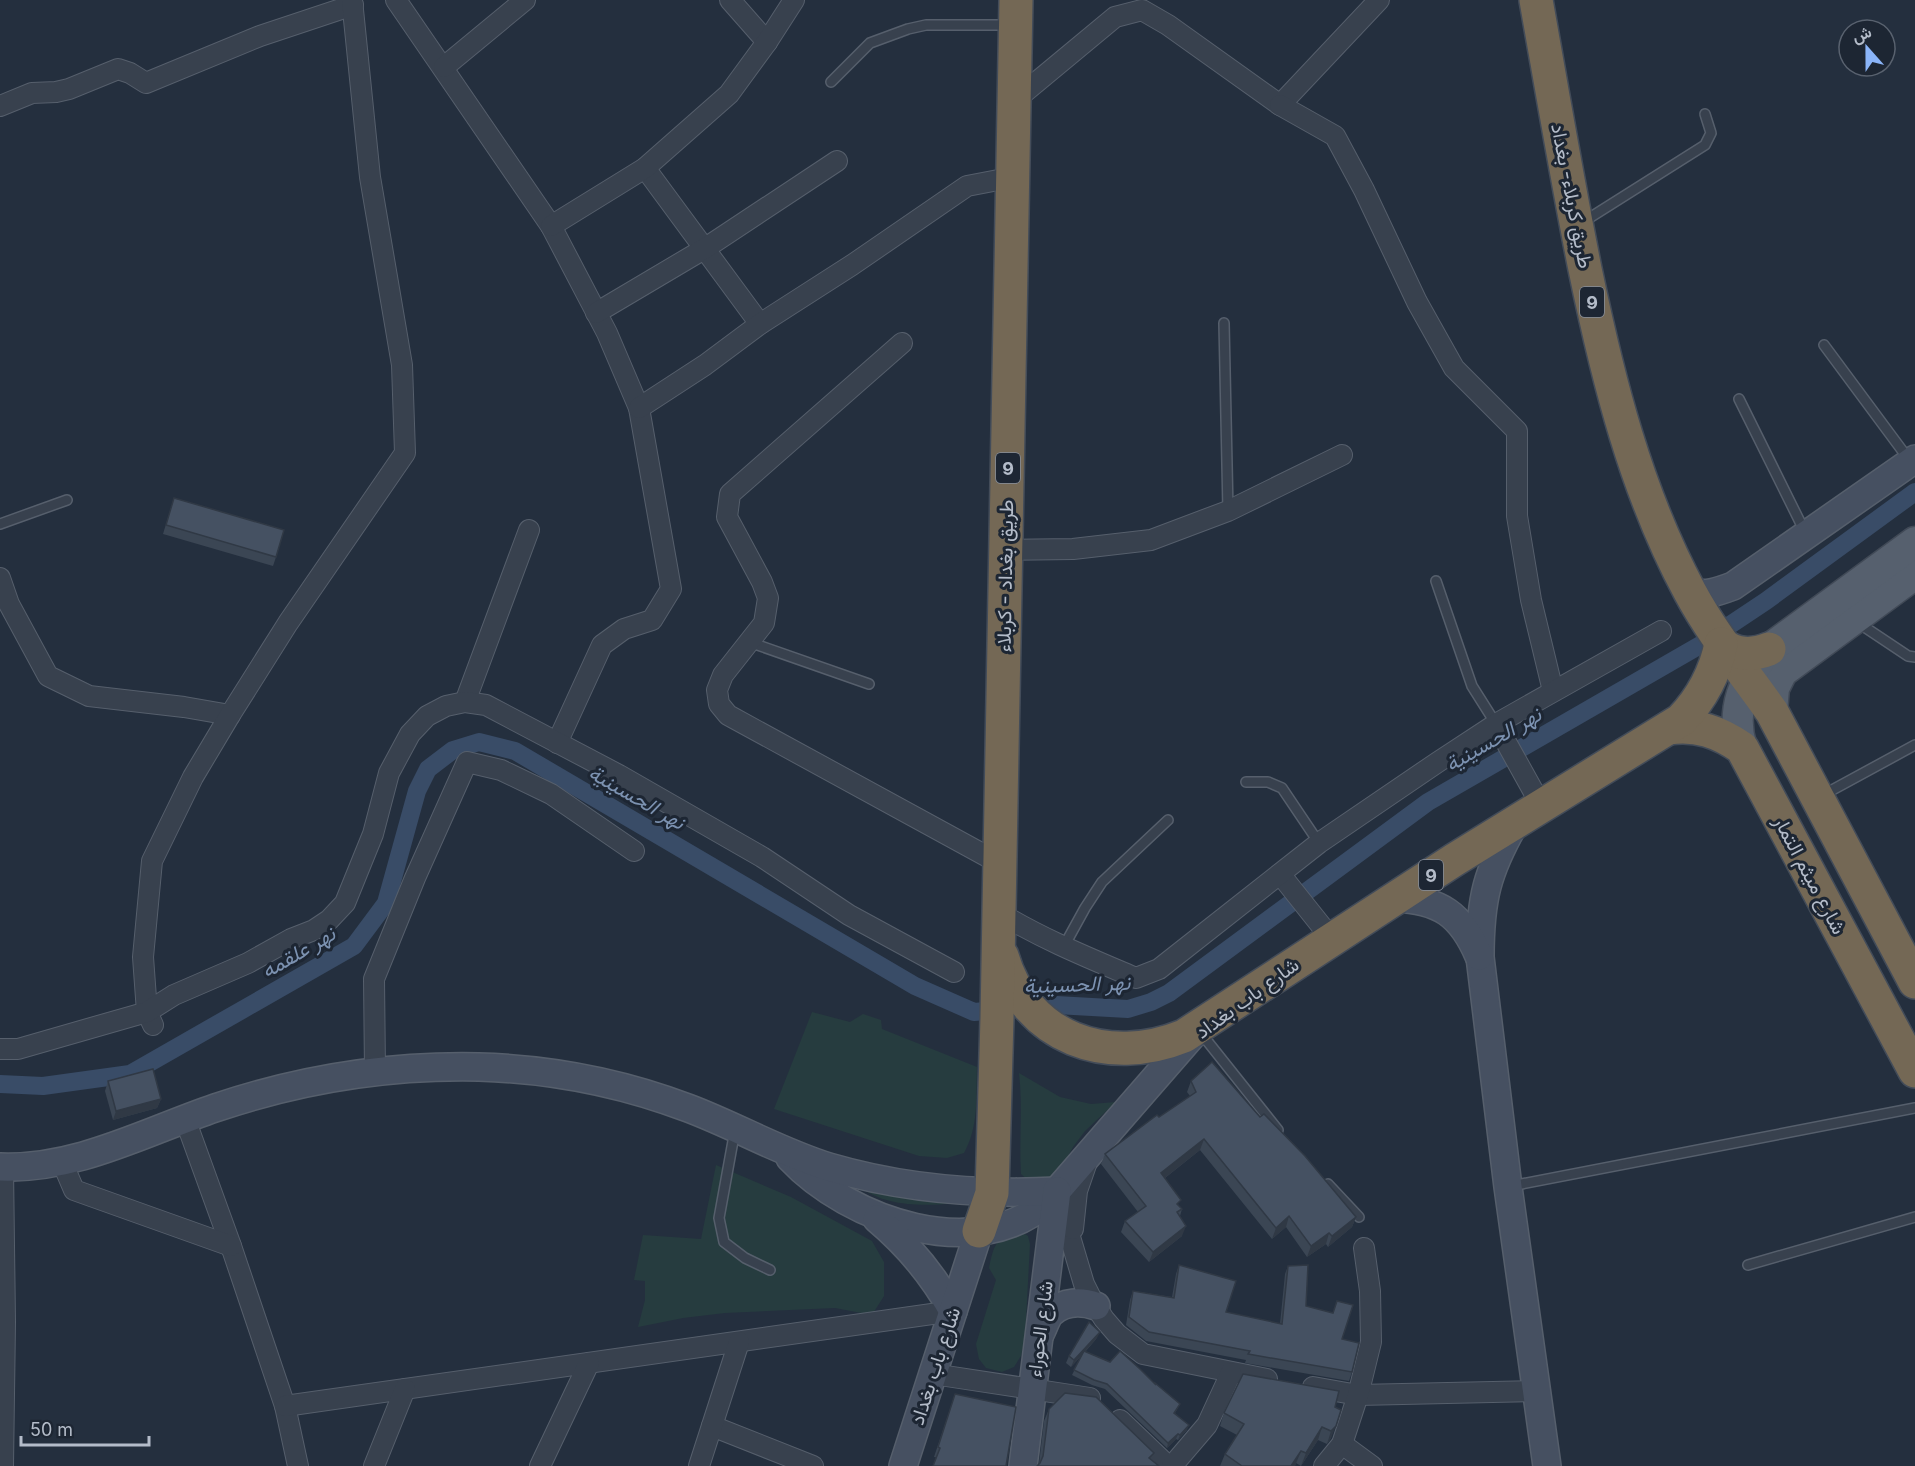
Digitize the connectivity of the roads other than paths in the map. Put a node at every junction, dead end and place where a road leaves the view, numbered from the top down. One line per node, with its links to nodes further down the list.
1 (396, 0): 10 (street)
2 (525, 0): 10 (street)
3 (730, 0): 9 (street)
4 (794, 0): 9 (street)
5 (1379, 0): 13 (street)
6 (1536, 0): 20 (highway, طريق كربلاء- بغداد / 9)
7 (352, 3): 14 (street); 53 (street)
8 (1016, 12): 11 (lane); 12 (highway, طريق بغداد - كربلاء / 9)
9 (767, 42): 17 (street)
10 (444, 67): 19 (street)
11 (831, 82)
12 (1016, 99): 13 (street); 18 (highway, طريق بغداد - كربلاء / 9)
13 (1280, 105): 50 (street)
14 (0, 106)
15 (1705, 114): 20 (lane)
16 (837, 161): 21 (street)
17 (645, 168): 19 (street); 21 (street)
18 (1014, 177): 24 (street); 37 (highway, طريق بغداد - كربلاء / 9)
19 (551, 226): 22 (street)
20 (1576, 226): 41 (highway, طريق كربلاء- بغداد / 9)
21 (704, 249): 22 (street); 24 (street)
22 (596, 313): 28 (street)
23 (1224, 323): 32 (lane)
24 (760, 324): 28 (street)
25 (902, 343): 44 (street)
26 (1824, 345): 30 (lane)
27 (1739, 399): 35 (lane)
28 (639, 408): 56 (street)
29 (1342, 455): 32 (street)
30 (1913, 460): 35 (main road)
31 (67, 500): 33 (lane)
32 (1228, 511): 37 (street)
33 (0, 524)
34 (529, 530): 51 (street)
35 (1806, 534): 41 (main road)
36 (1915, 542): 47 (main road)
37 (1006, 550): 65 (highway, طريق بغداد - كربلاء / 9)
38 (1915, 574): 42 (main road)
39 (0, 578): 53 (street)
40 (1436, 581): 54 (lane)
41 (1690, 592): 45 (highway, 9)
42 (1853, 619): 46 (lane); 47 (main road)
43 (1661, 631): 50 (street)
44 (749, 642): 49 (lane); 65 (street)
45 (1720, 644): 47 (highway); 48 (highway, 9); 55 (highway, شارع باب بغداد)
46 (1915, 657)
47 (1777, 659): 48 (main road); 52 (main road)
48 (1748, 676): 52 (highway, 9); 58 (main road)
49 (869, 684)
50 (1553, 691): 54 (street)
51 (465, 702): 56 (street); 74 (street)
52 (1772, 712): 60 (highway, 9)
53 (230, 715): 74 (street)
54 (1496, 724): 61 (street); 63 (street)
55 (1669, 728): 58 (highway); 61 (highway, شارع باب بغداد / 9)
56 (557, 744): 72 (street)
57 (1915, 745): 60 (lane)
58 (1742, 748): 78 (highway, شارع ميثم التمار)
59 (1246, 782): 63 (lane)
60 (1818, 798): 73 (highway, 9)
61 (1529, 803): 67 (highway, شارع باب بغداد / 9); 71 (main road)
62 (1168, 820): 70 (lane)
63 (1319, 843): 66 (street)
64 (634, 850): 77 (street)
65 (999, 863): 69 (highway, طريق بغداد - كربلاء / 9)
66 (1280, 874): 68 (street); 70 (street)
67 (1395, 898): 68 (highway, شارع باب بغداد / 9); 71 (main road)
68 (1323, 927): 75 (highway, شارع باب بغداد / 9)
69 (1000, 942): 70 (street); 75 (highway, 9); 90 (highway, طريق بغداد - كربلاء)
70 (1063, 948)
71 (1480, 957): 88 (main road)
72 (954, 972)
73 (1915, 982)
74 (150, 1018): 76 (street)
75 (1198, 1029): 82 (lane); 83 (main road, شارع باب بغداد)
76 (0, 1049)
77 (375, 1071): 80 (main road); 81 (main road)
78 (1915, 1071)
79 (1915, 1108): 88 (lane)
80 (185, 1119): 85 (main road); 95 (street)
81 (735, 1127): 84 (main road); 99 (lane)
82 (1281, 1134)
83 (1093, 1150): 89 (main road, شارع باب بغداد); 97 (street)
84 (783, 1151): 90 (main road); 91 (main road)
85 (62, 1162): 86 (main road); 95 (street)
86 (2, 1168): 114 (street)
87 (1320, 1176): 92 (lane)
88 (1508, 1187): 109 (main road)
89 (1057, 1191): 90 (main road); 94 (main road, شارع باب بغداد); 97 (street); 102 (main road, شارع الحوراء)
90 (992, 1193): 94 (highway, طريق بغداد - كربلاء)
91 (871, 1214): 94 (main road); 101 (main road)
92 (1359, 1217)
93 (1915, 1217): 98 (lane)
94 (979, 1231): 101 (main road, شارع باب بغداد)
95 (231, 1246): 111 (street)
96 (1364, 1248): 110 (street)
97 (1078, 1265): 100 (street)
98 (1748, 1265)
99 (770, 1270)
100 (1096, 1306): 102 (main road); 105 (street)
101 (953, 1311): 103 (street); 106 (main road, شارع باب بغداد)
102 (1039, 1338): 108 (main road, شارع الحوراء)
103 (739, 1342): 104 (street); 112 (street)
104 (589, 1363): 107 (street); 117 (street)
105 (1231, 1372): 110 (street); 122 (street)
106 (933, 1374): 108 (street); 120 (main road, شارع باب بغداد)
107 (405, 1389): 111 (street); 116 (street)
108 (1032, 1389): 121 (main road, شارع الحوراء); 122 (street)
109 (1536, 1391): 110 (street); 125 (main road)
110 (1358, 1395): 113 (street)
111 (285, 1406): 115 (street)
112 (712, 1426): 118 (street); 119 (street)
113 (1342, 1444): 123 (street); 124 (street)
114 (3, 1466)
115 (298, 1466)
116 (374, 1466)
117 (540, 1466)
118 (699, 1466)
119 (813, 1466)
120 (903, 1466)
121 (1023, 1466)
122 (1170, 1466)
123 (1324, 1466)
124 (1372, 1466)
125 (1547, 1466)

